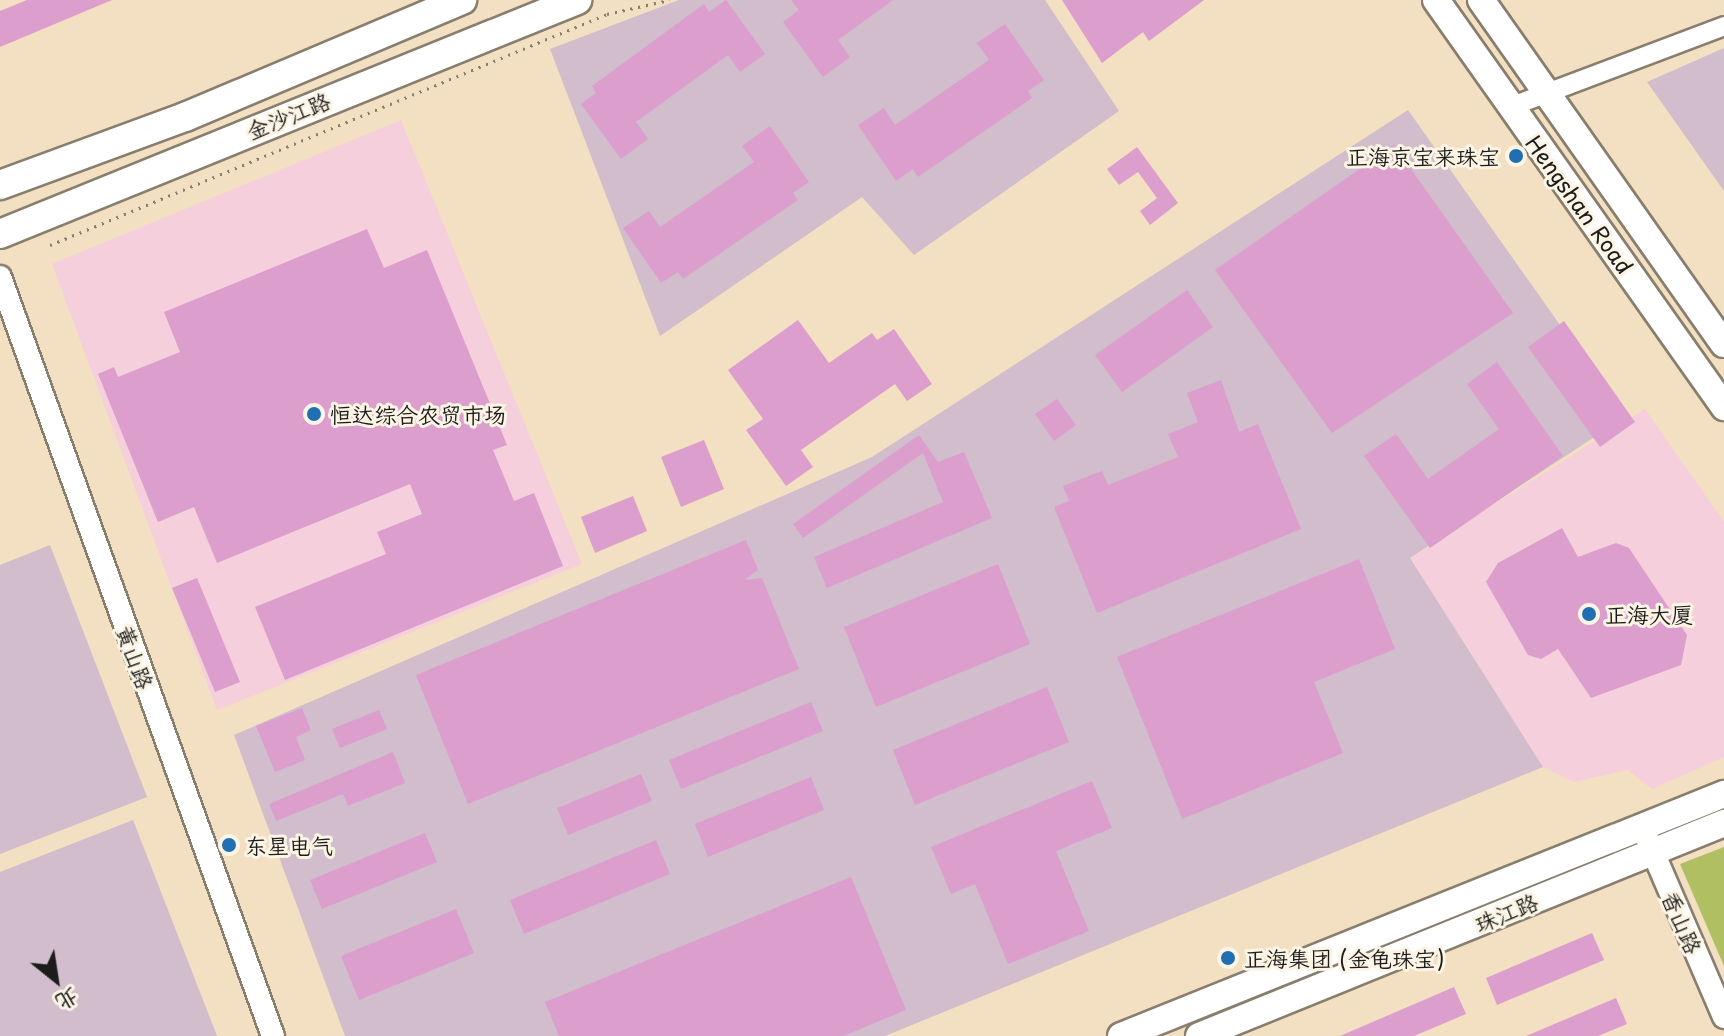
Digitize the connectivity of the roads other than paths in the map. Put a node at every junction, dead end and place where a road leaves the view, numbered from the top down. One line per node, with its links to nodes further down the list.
1 (462, 0): 8 (main road, 金沙江路)
2 (577, 0): 9 (main road, 金沙江路)
3 (1436, 0): 7 (main road, Hengshan Road)
4 (1481, 0): 6 (main road, Hengshan Road)
5 (1724, 26): 6 (street)
6 (1545, 91): 7 (street); 11 (main road, Hengshan Road)
7 (1510, 107): 12 (main road, Hengshan Road)
8 (0, 185)
9 (0, 234)
10 (0, 277): 18 (street, 黄山路)
11 (1724, 344)
12 (1724, 407)
13 (1724, 794): 15 (main road)
14 (1724, 823): 16 (main road, 珠江路)
15 (1643, 828): 16 (street, 香山路); 19 (main road)
16 (1653, 852): 17 (street, 香山路); 20 (main road, 珠江路)
17 (1724, 1017)
18 (273, 1036)
19 (1121, 1036)
20 (1199, 1036)

